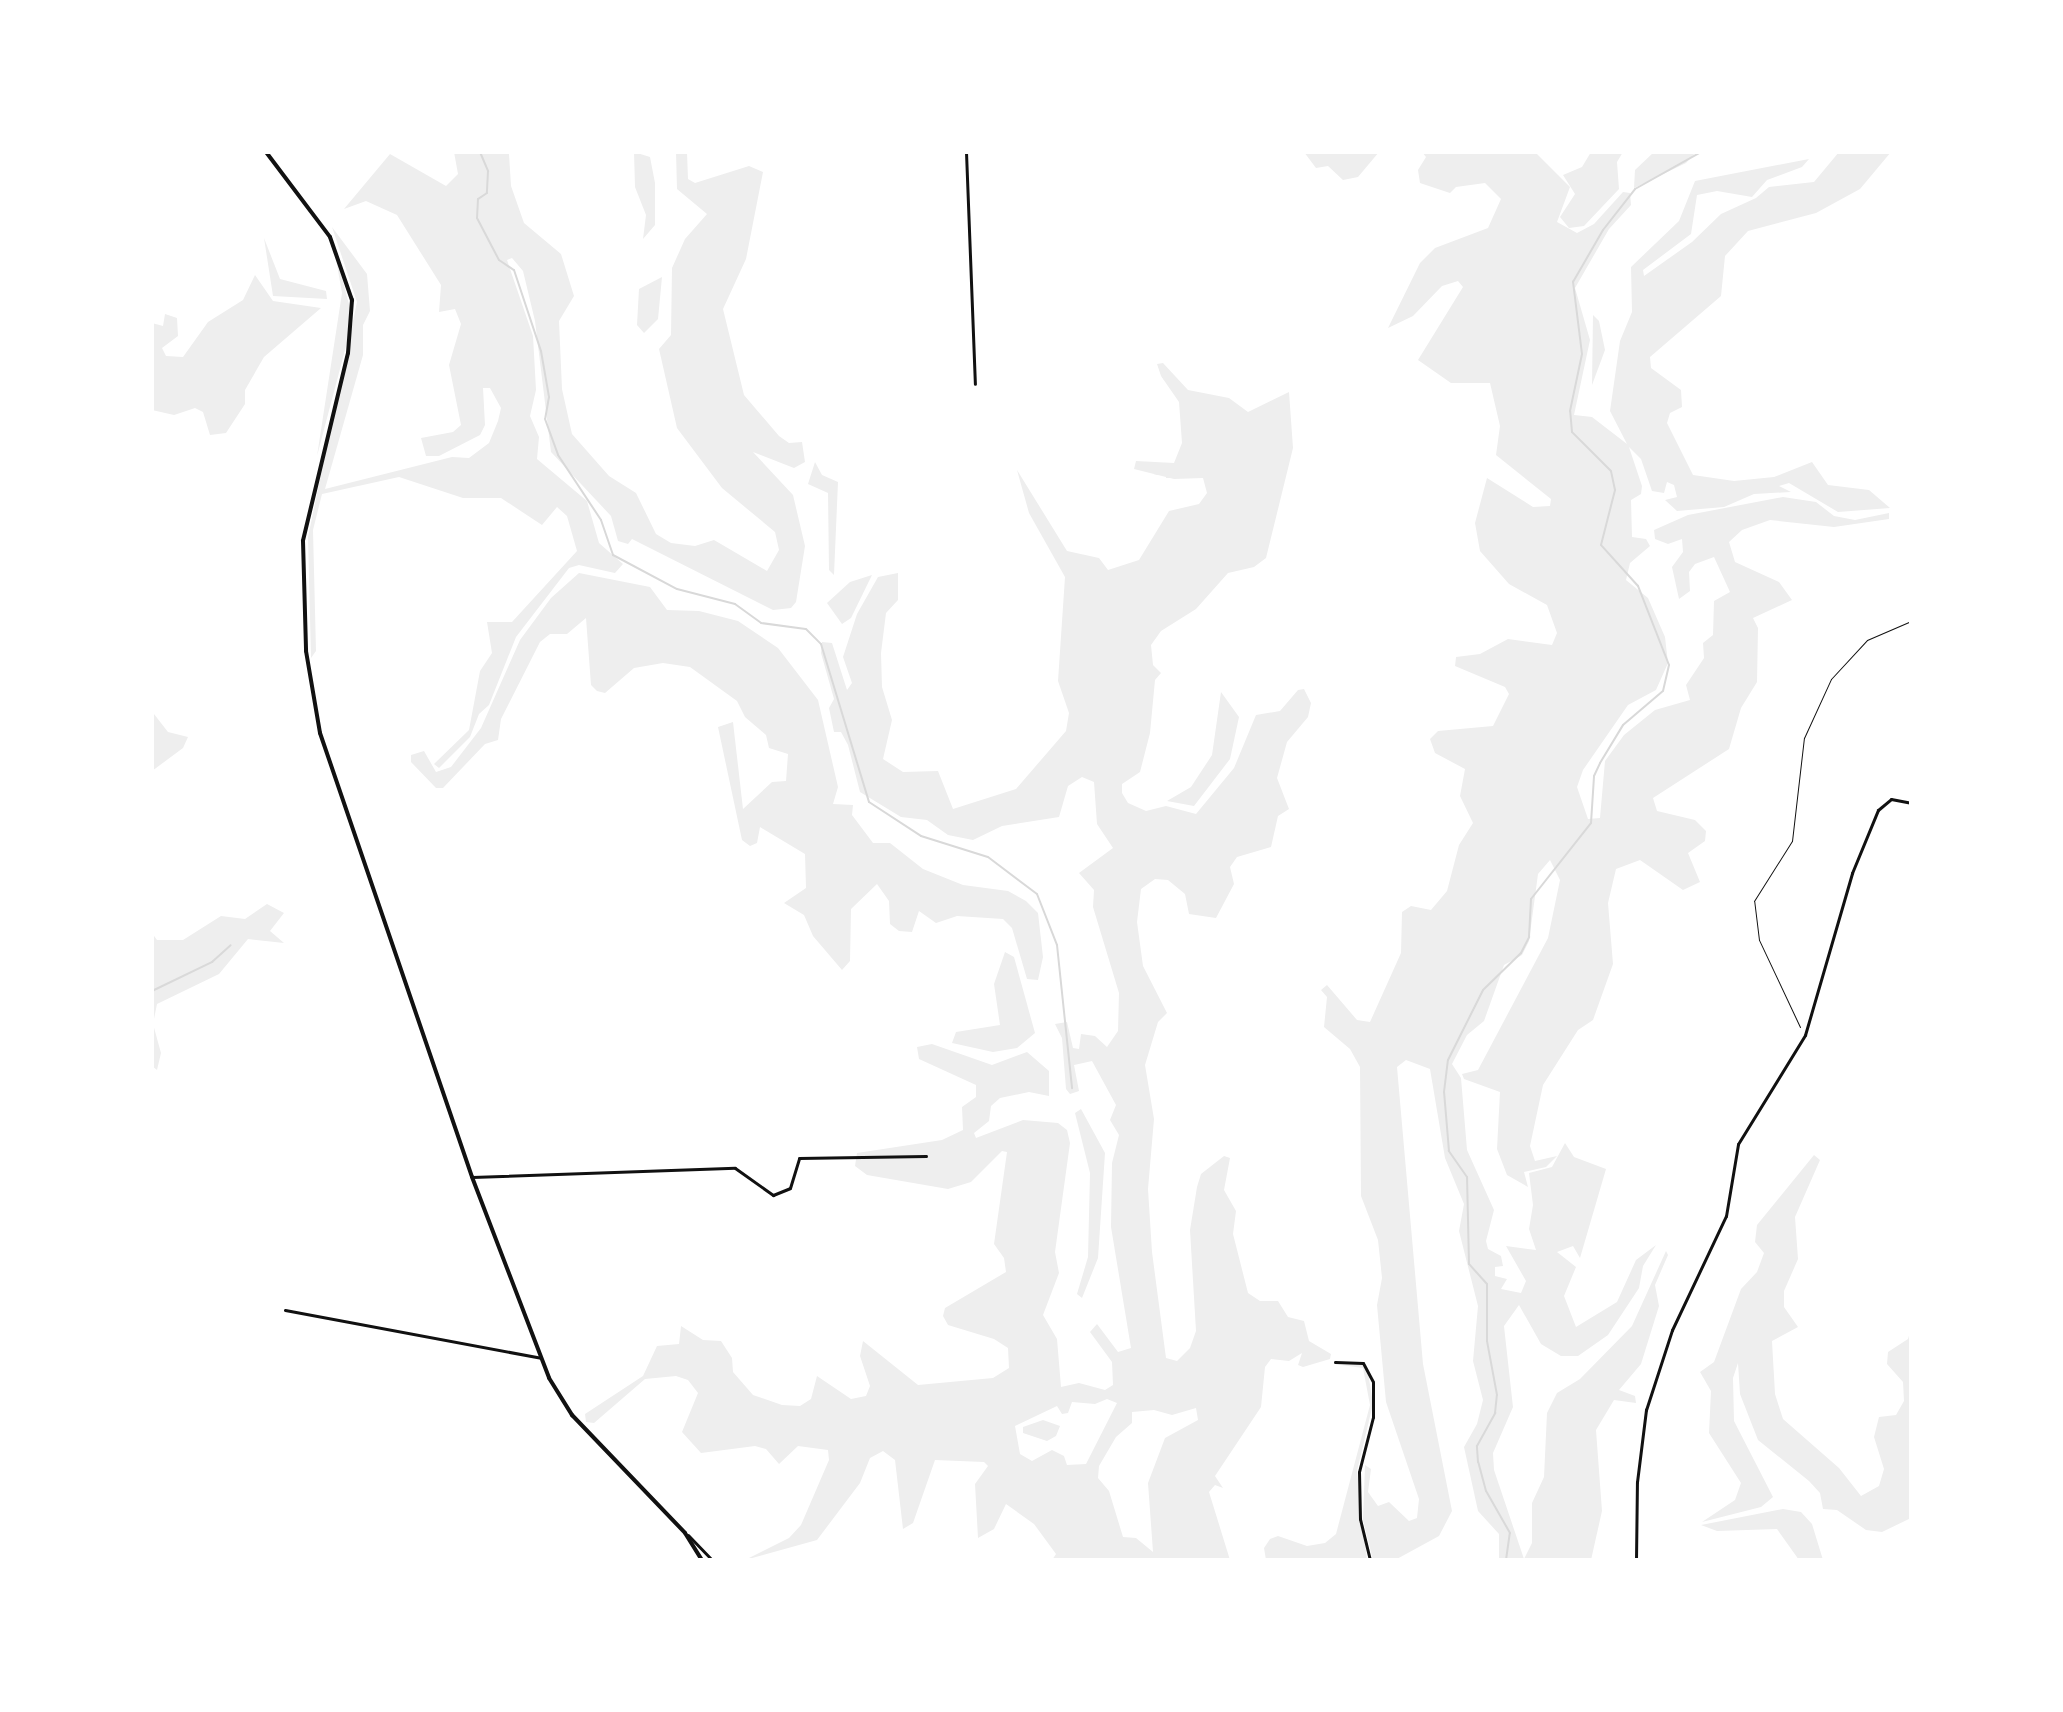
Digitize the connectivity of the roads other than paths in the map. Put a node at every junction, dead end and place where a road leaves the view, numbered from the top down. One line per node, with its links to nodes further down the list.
1 (266, 152): 6 (main road)
2 (966, 152): 3 (street)
3 (975, 384)
4 (1911, 803): 14 (street)
5 (926, 1156): 6 (street)
6 (472, 1177): 8 (main road)
7 (285, 1310): 8 (street)
8 (541, 1358): 10 (main road)
9 (1335, 1362): 13 (street)
10 (685, 1533): 11 (main road); 12 (street)
11 (702, 1560)
12 (712, 1560)
13 (1370, 1560)
14 (1636, 1560)

